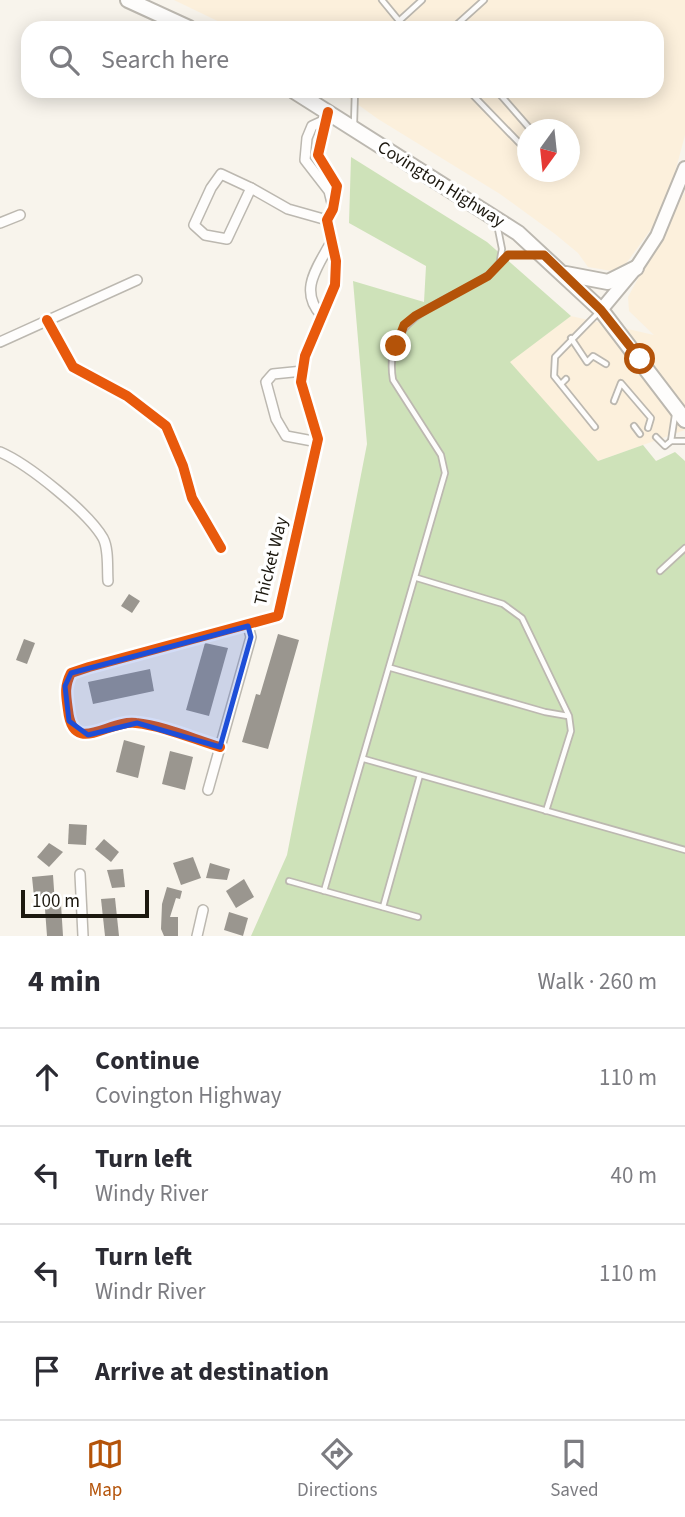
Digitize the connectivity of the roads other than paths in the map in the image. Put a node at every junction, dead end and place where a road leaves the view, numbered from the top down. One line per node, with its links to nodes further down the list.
1 (128, 0): 5 (main road)
2 (382, 0): 7 (lane)
3 (422, 0): 7 (lane)
4 (484, 0): 8 (lane)
5 (144, 3): 6 (main road)
6 (176, 21)
7 (399, 21)
8 (461, 21)
9 (303, 98): 13 (main road, Covington Highway)
10 (355, 98): 15 (lane)
11 (476, 98): 16 (lane)
12 (503, 98): 14 (lane)
13 (326, 116): 15 (main road, Covington Highway); 19 (street); 19 (street)
14 (521, 119)
15 (354, 128): 21 (main road, Covington Highway)
16 (517, 141)
17 (685, 168): 27 (street)
18 (251, 188): 18 (street); 22 (street)
19 (333, 209): 22 (street)
20 (20, 215): 23 (street)
21 (496, 218): 25 (main road, Covington Highway); 26 (lane)
22 (327, 220): 24 (street, Thicket Way)
23 (0, 223)
24 (331, 242): 31 (street, Thicket Way); 31 (street)
25 (544, 255): 26 (lane); 28 (main road, Covington Highway)
26 (500, 261): 53 (lane)
27 (636, 268): 28 (main road); 30 (street)
28 (563, 274): 30 (main road, Covington Highway)
29 (137, 280): 32 (street)
30 (601, 310): 33 (lane); 40 (main road, Covington Highway)
31 (322, 316): 36 (street, Thicket Way)
32 (47, 320): 34 (street); 50 (street)
33 (571, 338): 35 (lane); 38 (lane)
34 (0, 342)
35 (606, 364)
36 (303, 371): 48 (street, Thicket Way); 48 (street)
37 (566, 379): 38 (lane)
38 (561, 384): 42 (lane)
39 (614, 401): 43 (lane)
40 (680, 413): 46 (lane)
41 (635, 426): 44 (lane)
42 (595, 427)
43 (648, 428)
44 (640, 434)
45 (656, 437): 46 (lane)
46 (671, 441): 47 (lane)
47 (685, 441)
48 (317, 442): 55 (street, Thicket Way)
49 (0, 452): 54 (street)
50 (221, 548)
51 (685, 549): 52 (lane)
52 (660, 571)
53 (417, 578): 56 (lane); 57 (lane)
54 (108, 581)
55 (240, 626): 58 (street, Thicket Way); 58 (street, Thicket Way)
56 (391, 668): 57 (lane); 59 (lane)
57 (569, 716): 62 (lane)
58 (220, 747): 61 (street, Thicket Way)
59 (364, 759): 60 (lane); 66 (lane)
60 (420, 775): 62 (lane); 67 (lane)
61 (208, 790)
62 (546, 811): 63 (lane)
63 (685, 850)
64 (80, 874): 70 (street)
65 (289, 881): 66 (lane)
66 (324, 891): 67 (lane)
67 (383, 907): 69 (lane)
68 (203, 910): 71 (street)
69 (418, 917)
70 (83, 936)
71 (197, 936)

